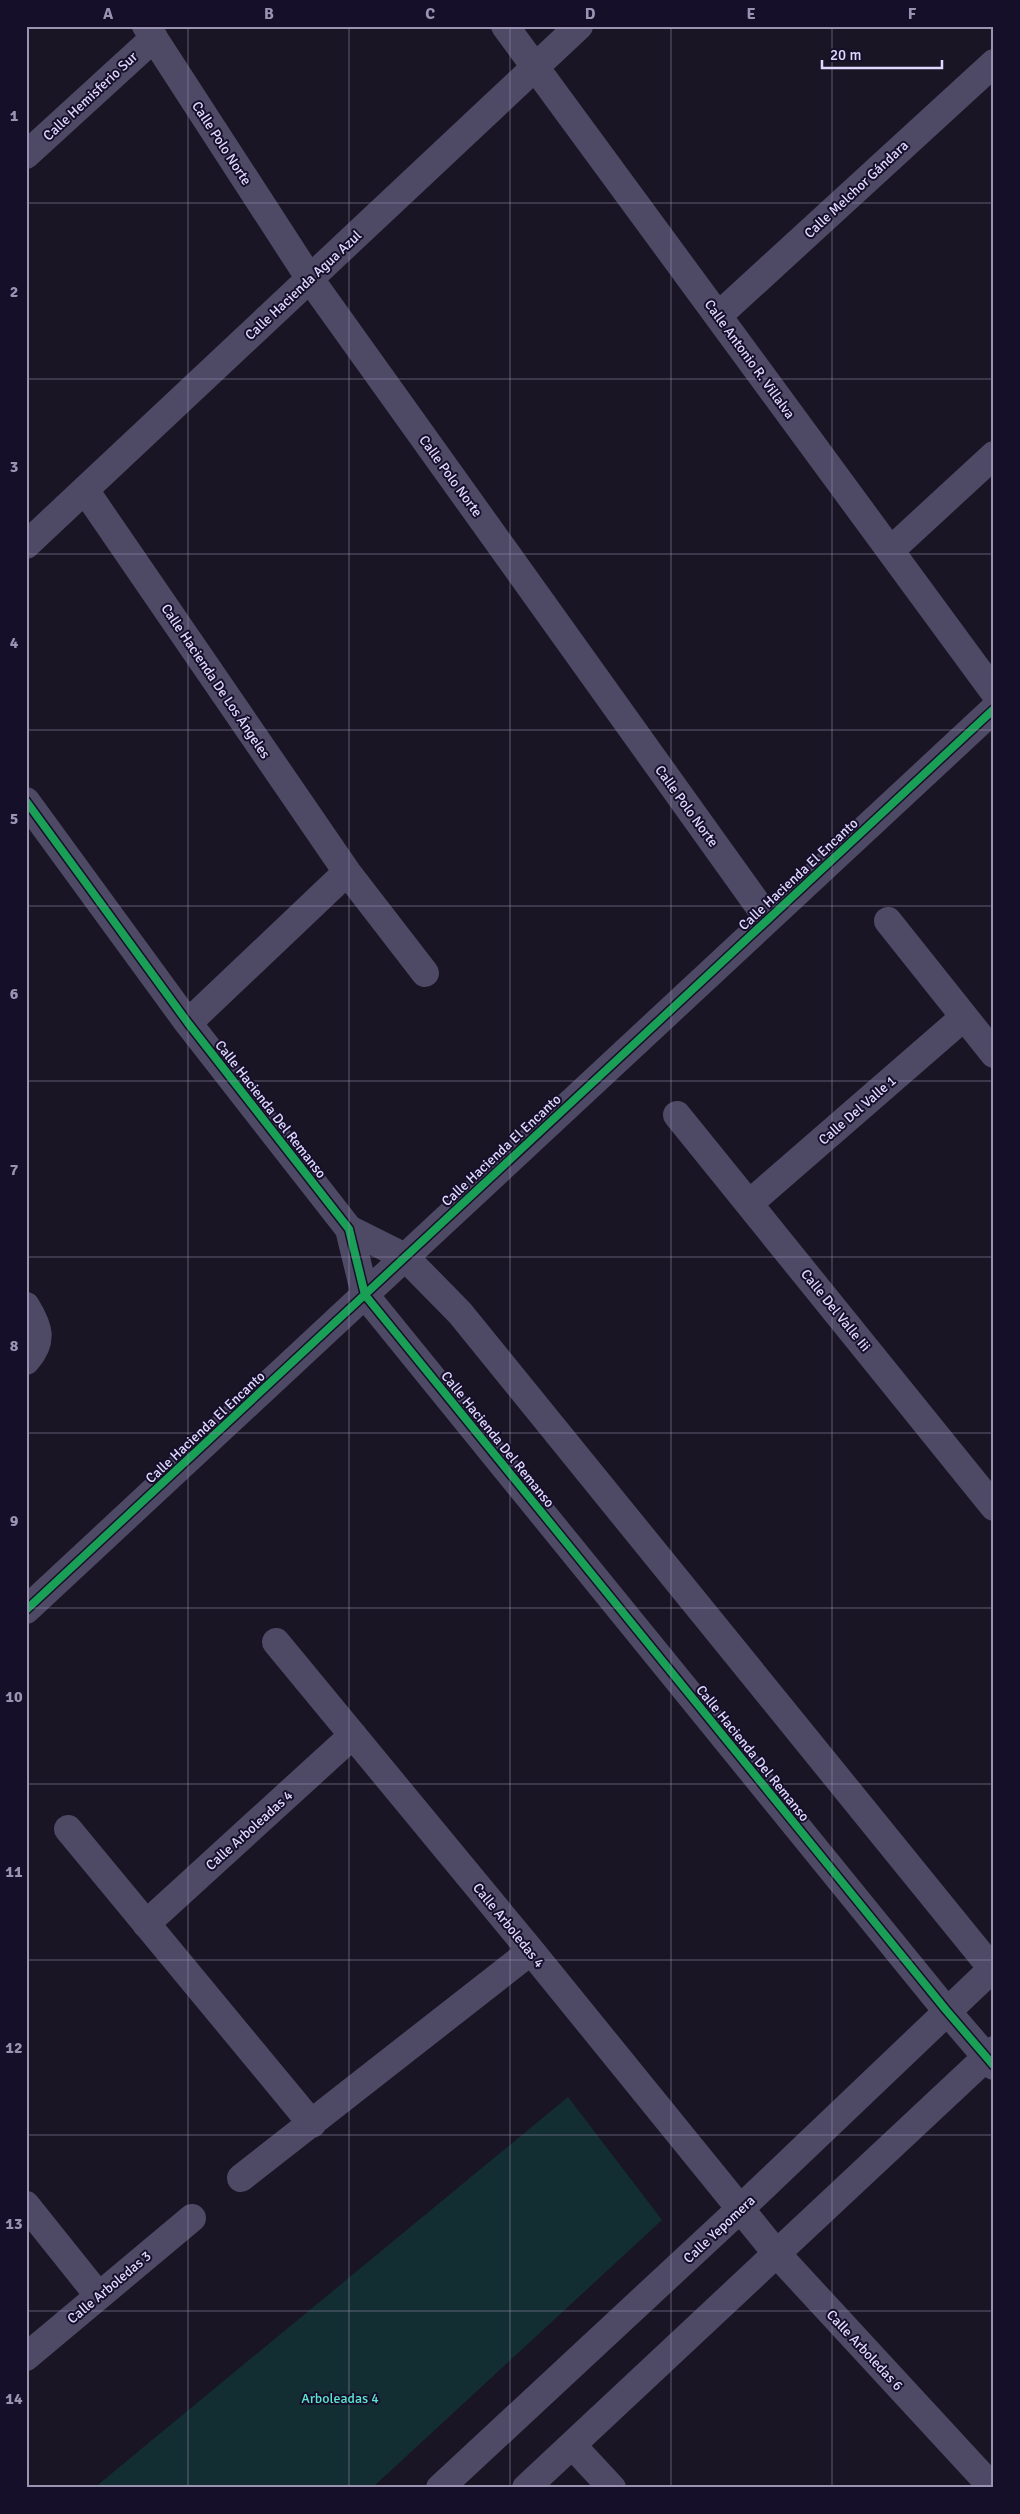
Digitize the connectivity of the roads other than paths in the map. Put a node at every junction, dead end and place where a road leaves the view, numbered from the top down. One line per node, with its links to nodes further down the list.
1 (505, 26): 5 (street, Calle Antonio R. Villalva)
2 (579, 26): 5 (street, Calle Hacienda Agua Azul)
3 (150, 32): 6 (street, Calle Hemisferio Sur); 7 (street, Calle Polo Norte)
4 (994, 63): 8 (street, Calle Melchor Gándara)
5 (535, 68): 7 (street, Calle Hacienda Agua Azul); 8 (street, Calle Antonio R. Villalva)
6 (26, 155)
7 (310, 278): 10 (street, Calle Hacienda Agua Azul); 17 (street, Calle Polo Norte)
8 (718, 316): 12 (street, Calle Antonio R. Villalva)
9 (994, 455): 12 (street)
10 (85, 490): 11 (street, Calle Hacienda Agua Azul); 16 (street, Calle Hacienda De Los Ángeles)
11 (26, 545)
12 (891, 550): 13 (street, Calle Antonio R. Villalva)
13 (994, 692)
14 (994, 709): 17 (street, Calle Hacienda El Encanto)
15 (26, 800): 21 (street, Calle Hacienda Del Remanso)
16 (347, 872): 19 (street, Calle Hacienda De Los Ángeles); 21 (street)
17 (768, 919): 26 (street, Calle Hacienda El Encanto)
18 (888, 921): 20 (street)
19 (425, 972)
20 (964, 1016): 22 (street); 24 (street, Calle Del Valle 1)
21 (188, 1022): 25 (street, Calle Hacienda Del Remanso)
22 (994, 1054)
23 (677, 1115): 24 (street, Calle Del Valle Iii)
24 (750, 1203): 30 (street, Calle Del Valle Iii)
25 (349, 1229): 26 (street, Calle Hacienda Del Remanso); 27 (street, Calle Hacienda Del Remanso)
26 (405, 1257): 27 (street, Calle Hacienda El Encanto); 37 (street, Calle Hacienda Del Remanso)
27 (366, 1295): 31 (street, Calle Hacienda El Encanto); 38 (street, Calle Hacienda Del Remanso)
28 (26, 1306): 29 (street)
29 (26, 1361)
30 (994, 1507)
31 (26, 1610)
32 (276, 1642): 33 (street, Calle Arboledas 4)
33 (353, 1735): 35 (street, Calle Arboleadas 4); 36 (street, Calle Arboledas 4)
34 (68, 1829): 35 (street)
35 (146, 1924): 40 (street)
36 (531, 1950): 40 (street); 43 (street, Calle Arboledas 4)
37 (993, 1969): 38 (street, Calle Yepomera)
38 (946, 2010): 39 (street, Calle Hacienda Del Remanso); 43 (street, Calle Yepomera)
39 (991, 2058): 45 (street)
40 (312, 2124): 41 (street)
41 (242, 2178)
42 (26, 2205): 46 (street)
43 (740, 2210): 45 (street, Calle Arboledas 6); 49 (street, Calle Yepomera)
44 (192, 2218): 46 (street, Calle Arboledas 3)
45 (777, 2254): 48 (street); 52 (street, Calle Arboledas 6)
46 (98, 2295): 47 (street, Calle Arboledas 3)
47 (26, 2357)
48 (572, 2445): 50 (street); 51 (street)
49 (440, 2488)
50 (526, 2488)
51 (612, 2488)
52 (993, 2488)

